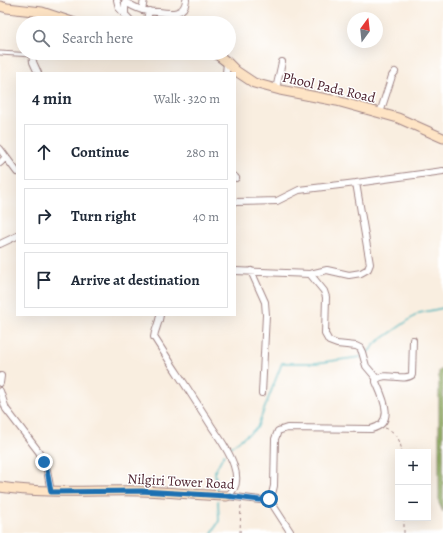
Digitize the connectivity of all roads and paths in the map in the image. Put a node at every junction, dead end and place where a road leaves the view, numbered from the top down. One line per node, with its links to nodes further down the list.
1 (117, 0): 10 (street)
2 (144, 0): 6 (street)
3 (186, 0): 6 (street)
4 (122, 1): 6 (street); 10 (street)
5 (0, 6): 7 (street)
6 (145, 11): 11 (street)
7 (42, 12): 8 (street); 9 (street)
8 (41, 16)
9 (54, 16)
10 (125, 16)
11 (145, 16)
12 (0, 53): 13 (lane)
13 (16, 54)
14 (34, 60): 18 (street)
15 (224, 60): 16 (street, Phool Pada Road)
16 (227, 62): 19 (street); 21 (street, Phool Pada Road)
17 (282, 62): 21 (street)
18 (38, 72)
19 (226, 72)
20 (395, 72): 22 (street)
21 (276, 89): 22 (street, Phool Pada Road)
22 (380, 113): 23 (street, Phool Pada Road)
23 (443, 138)
24 (0, 150): 25 (street)
25 (6, 157): 26 (street); 27 (street)
26 (0, 163)
27 (16, 171)
28 (443, 171): 29 (street)
29 (356, 183): 30 (street); 35 (street)
30 (236, 202)
31 (16, 236): 32 (street)
32 (0, 244)
33 (236, 271): 34 (street)
34 (251, 272): 35 (street); 40 (street)
35 (310, 274): 38 (street)
36 (160, 316): 45 (street)
37 (413, 340): 38 (street)
38 (377, 379): 41 (street)
39 (0, 391): 44 (street)
40 (262, 393)
41 (378, 427): 42 (path); 47 (street)
42 (401, 449)
43 (0, 487): 44 (street, Nilgiri Tower Road)
44 (51, 492): 45 (street, Nilgiri Tower Road)
45 (227, 496): 46 (street, Nilgiri Tower Road)
46 (241, 498): 47 (street, Nilgiri Tower Road); 49 (path)
47 (269, 499): 50 (street)
48 (404, 521): 51 (path)
49 (240, 533)
50 (291, 533)
51 (404, 533)

